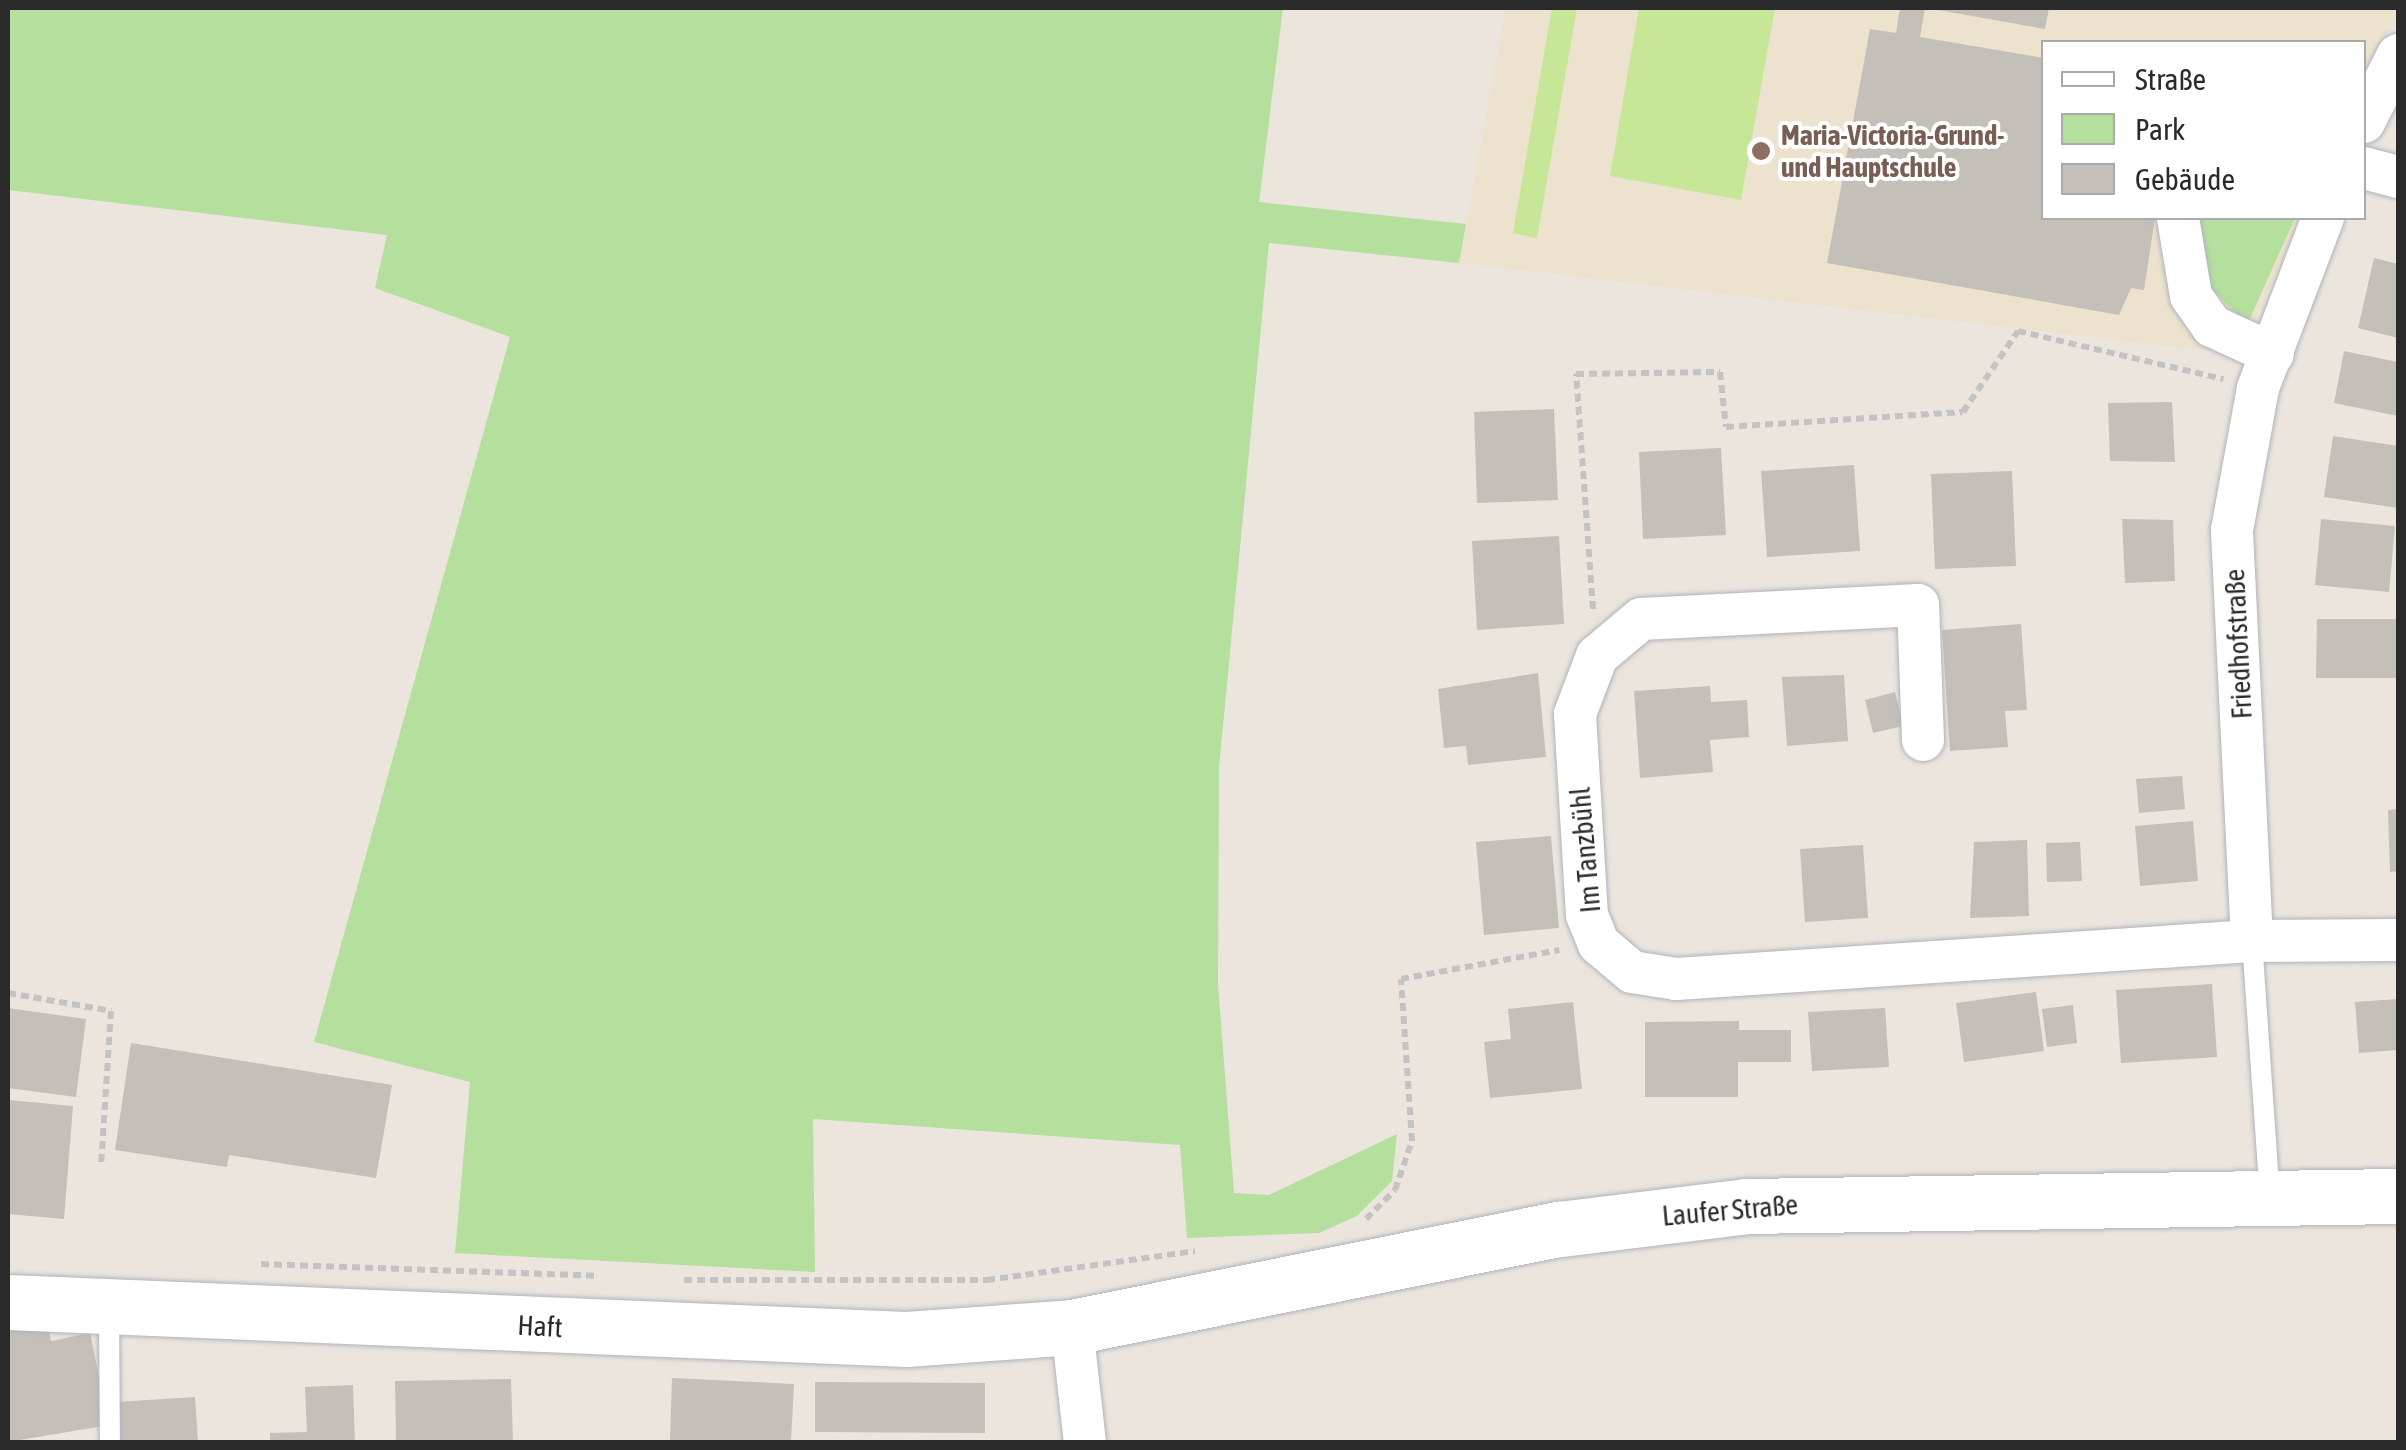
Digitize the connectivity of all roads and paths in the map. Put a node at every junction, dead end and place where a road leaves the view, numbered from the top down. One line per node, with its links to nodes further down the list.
1 (2398, 55): 2 (street)
2 (2366, 115)
3 (2366, 169): 4 (street)
4 (2398, 178)
5 (2178, 220): 7 (street)
6 (2321, 220): 7 (street, Friedhofstraße)
7 (2265, 371): 8 (path); 10 (street, Friedhofstraße)
8 (1597, 656): 9 (street, Im Tanzbühl); 12 (street, Im Tanzbühl)
9 (1923, 740)
10 (2252, 940): 11 (street, Im Tanzbühl); 12 (street, Im Tanzbühl); 15 (lane)
11 (2398, 940)
12 (1599, 944): 17 (path)
13 (8, 993): 14 (path)
14 (101, 1167)
15 (2270, 1196): 16 (main road, Laufer Straße); 24 (main road, Laufer Straße)
16 (2398, 1196)
17 (1354, 1227)
18 (254, 1266): 20 (path)
19 (1065, 1270): 21 (path)
20 (618, 1277)
21 (674, 1280)
22 (8, 1302): 23 (main road, Haft)
23 (108, 1303): 24 (main road, Haft); 25 (lane)
24 (1072, 1327): 26 (street)
25 (110, 1442)
26 (1085, 1442)

